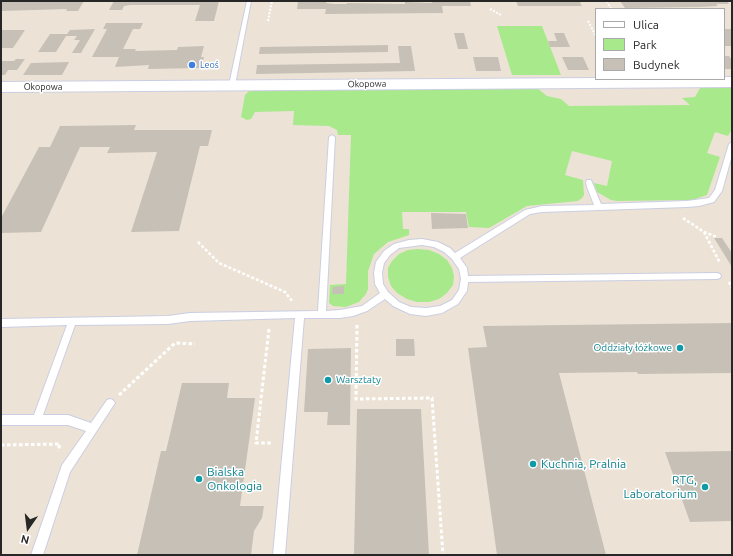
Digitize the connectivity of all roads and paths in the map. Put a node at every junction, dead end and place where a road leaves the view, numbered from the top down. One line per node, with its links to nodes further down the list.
1 (249, 1): 9 (lane)
2 (272, 1): 5 (path)
3 (490, 9): 4 (path)
4 (501, 15)
5 (268, 21)
6 (588, 21): 7 (path)
7 (595, 31)
8 (732, 82): 9 (street, Okopowa)
9 (232, 85): 10 (street, Okopowa)
10 (1, 87)
11 (332, 137): 25 (lane)
12 (732, 144): 14 (lane)
13 (589, 182): 15 (lane)
14 (665, 205): 15 (lane); 16 (path)
15 (599, 207): 19 (lane)
16 (704, 232): 17 (path); 20 (path)
17 (717, 237)
18 (198, 242): 26 (path)
19 (455, 257): 21 (lane); 24 (lane)
20 (720, 272): 21 (lane)
21 (465, 279): 24 (lane)
22 (729, 281): 23 (path)
23 (732, 288)
24 (385, 294): 25 (lane)
25 (322, 314): 26 (lane)
26 (300, 315): 27 (lane); 40 (lane)
27 (270, 316): 28 (lane); 37 (path)
28 (72, 322): 30 (lane); 34 (lane)
29 (352, 322): 41 (path)
30 (1, 323)
31 (195, 344): 32 (path)
32 (110, 403): 35 (lane)
33 (1, 420): 34 (lane)
34 (37, 420): 35 (lane)
35 (92, 428): 39 (lane)
36 (1, 446): 38 (path)
37 (273, 451)
38 (56, 457)
39 (37, 555)
40 (279, 555)
41 (443, 555)

